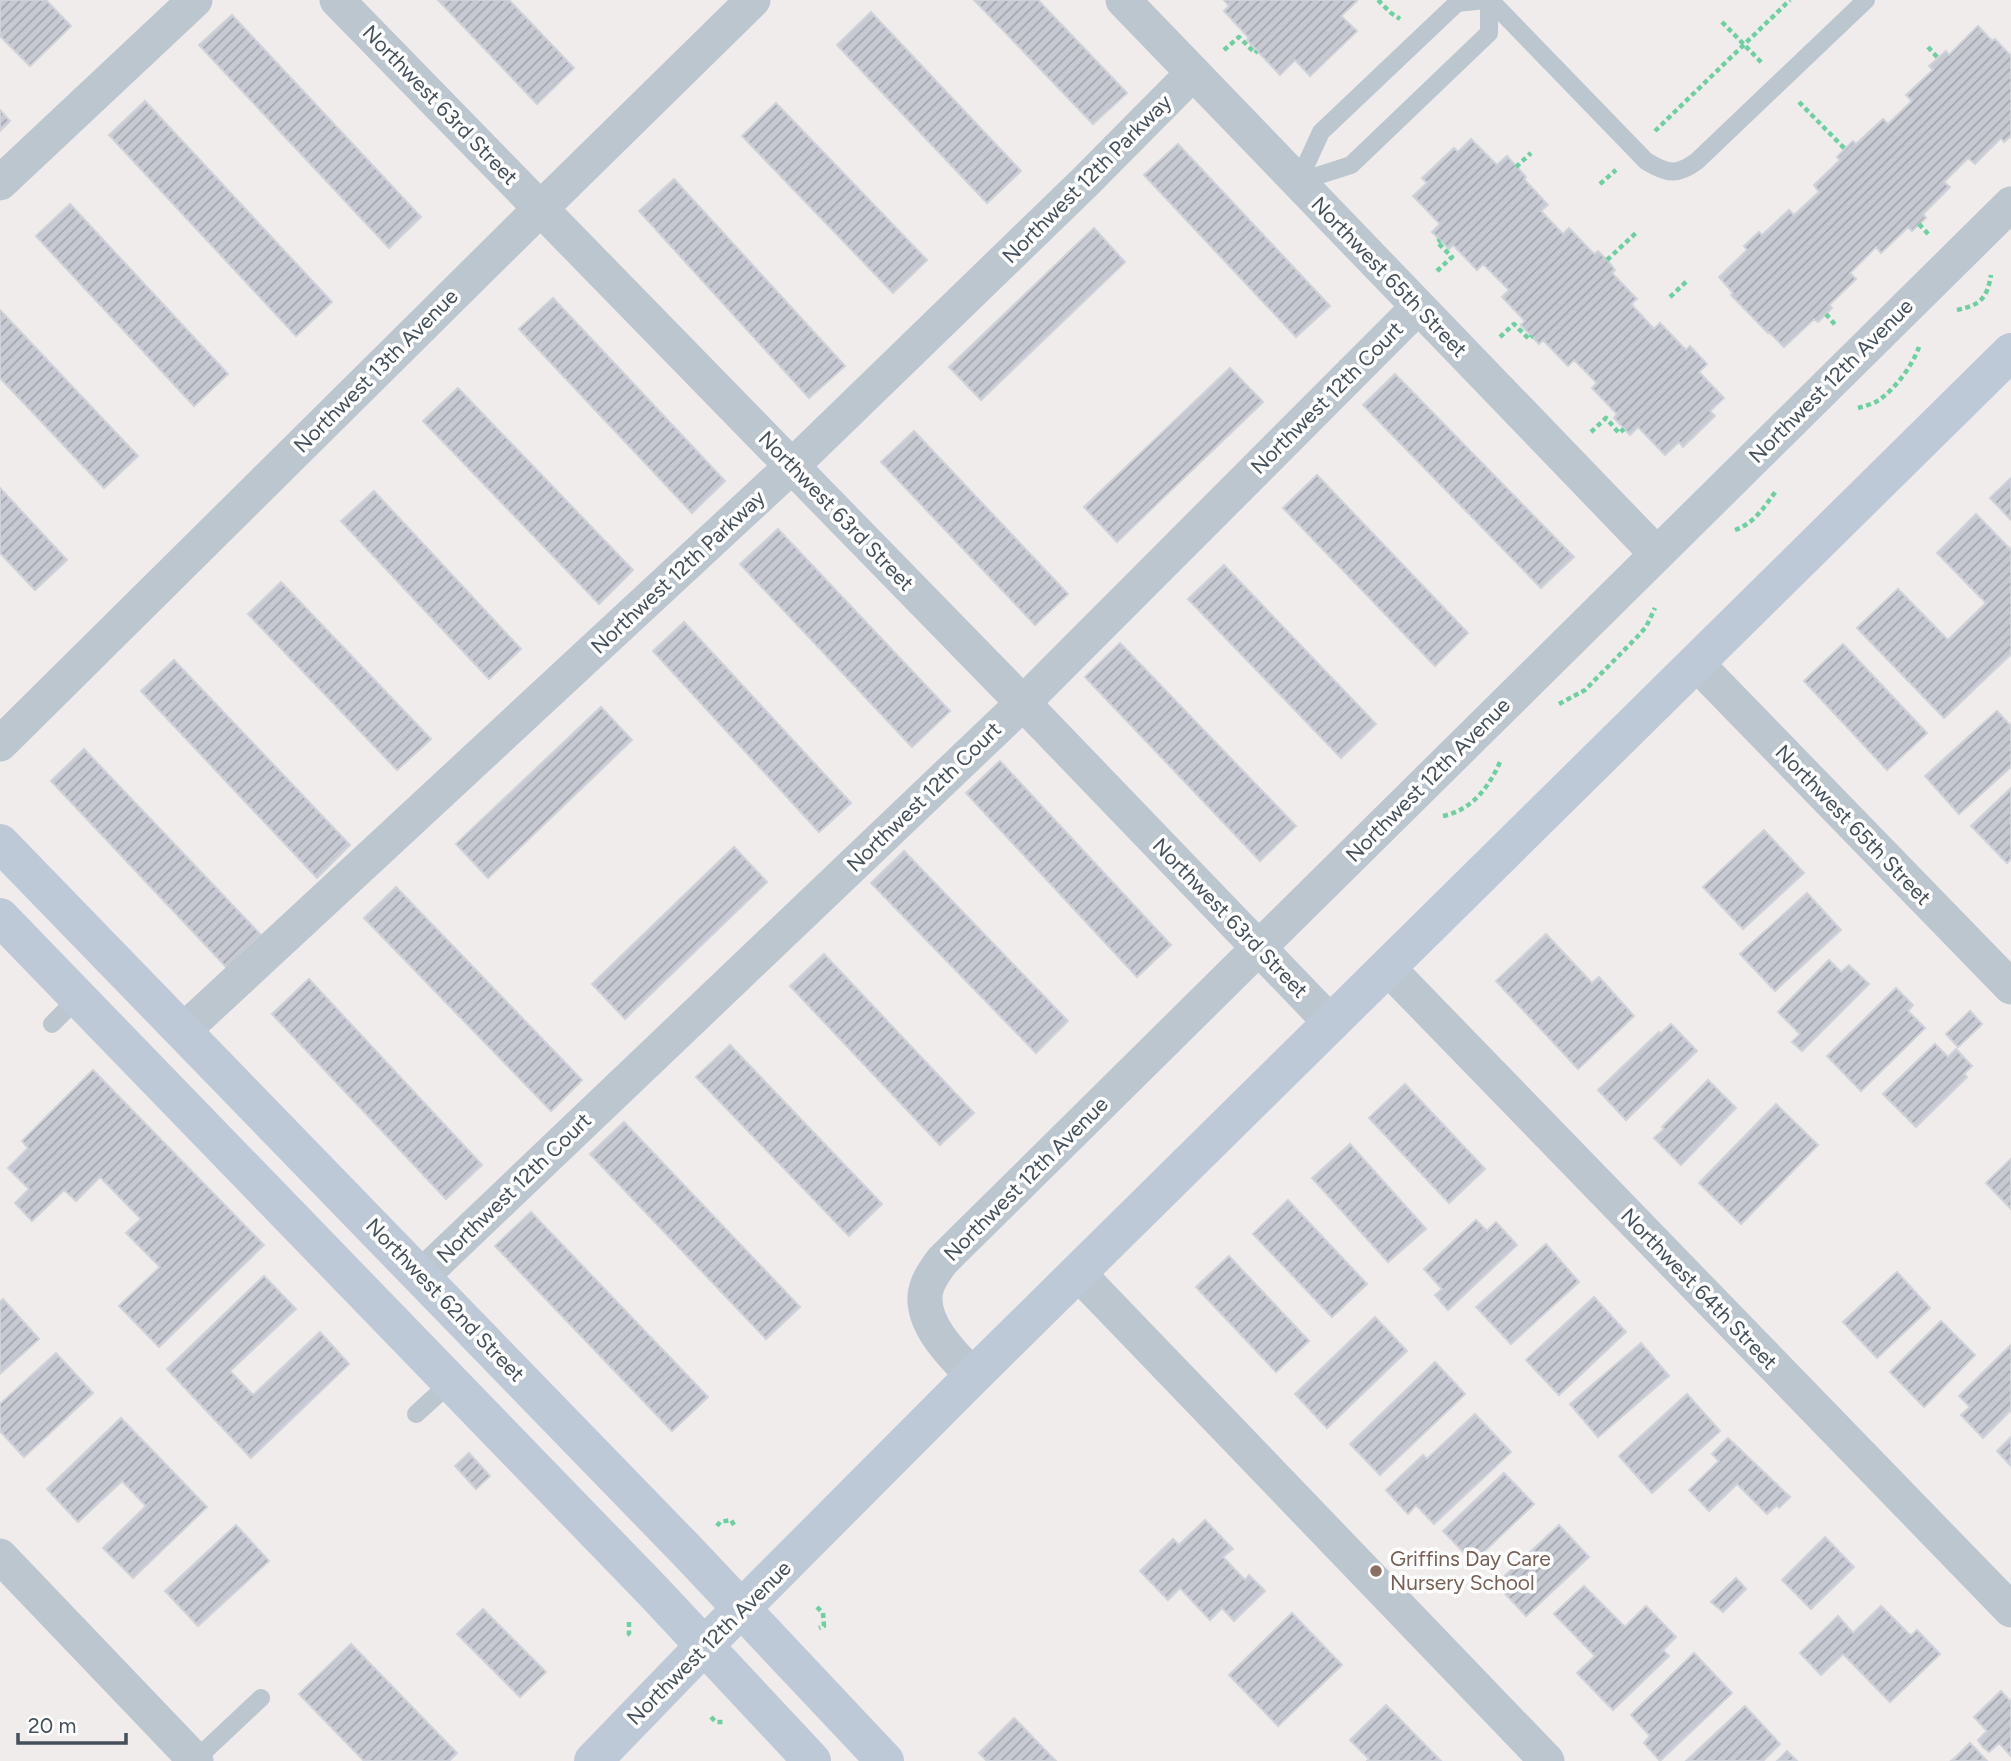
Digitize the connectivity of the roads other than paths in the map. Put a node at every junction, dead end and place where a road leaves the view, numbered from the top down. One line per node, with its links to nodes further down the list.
1 (195, 0): 9 (street)
2 (337, 0): 11 (street, Northwest 63rd Street)
3 (753, 0): 11 (street, Northwest 13th Avenue)
4 (1123, 0): 7 (street, Northwest 65th Street)
5 (1488, 0): 6 (lane); 8 (lane); 8 (lane)
6 (1866, 0)
7 (1193, 73): 8 (street, Northwest 65th Street); 14 (street, Northwest 12th Parkway)
8 (1298, 182): 12 (street, Northwest 65th Street)
9 (0, 183)
10 (2011, 204): 15 (street, Northwest 12th Avenue)
11 (541, 208): 14 (street, Northwest 63rd Street); 18 (street, Northwest 13th Avenue)
12 (1417, 308): 15 (street, Northwest 65th Street); 17 (street, Northwest 12th Court)
13 (2010, 354): 16 (main road, Northwest 12th Avenue)
14 (792, 466): 17 (street, Northwest 63rd Street); 25 (street, Northwest 12th Parkway)
15 (1656, 554): 21 (street, Northwest 12th Avenue)
16 (1695, 662): 22 (main road, Northwest 12th Avenue); 23 (street, Northwest 65th Street)
17 (1023, 703): 21 (street, Northwest 63rd Street); 27 (street, Northwest 12th Court)
18 (0, 744)
19 (0, 843): 25 (main road, Northwest 62nd Street)
20 (3, 926): 29 (main road)
21 (1258, 949): 24 (street, Northwest 63rd Street); 28 (street, Northwest 12th Avenue)
22 (1388, 968): 24 (main road, Northwest 12th Avenue); 33 (street, Northwest 64th Street)
23 (2011, 987)
24 (1332, 1024): 26 (main road, Northwest 12th Avenue)
25 (183, 1031): 27 (main road, Northwest 62nd Street)
26 (1078, 1273): 28 (main road, Northwest 12th Avenue); 40 (street)
27 (422, 1276): 32 (main road, Northwest 62nd Street)
28 (973, 1376): 32 (main road, Northwest 12th Avenue)
29 (450, 1383): 30 (lane); 34 (main road)
30 (416, 1414)
31 (0, 1556): 36 (street)
32 (742, 1608): 34 (main road, Northwest 12th Avenue); 39 (main road, Northwest 62nd Street)
33 (2011, 1610)
34 (705, 1645): 37 (main road, Northwest 12th Avenue); 38 (main road)
35 (261, 1698): 36 (lane)
36 (195, 1760)
37 (593, 1761)
38 (812, 1761)
39 (886, 1761)
40 (1547, 1761)

